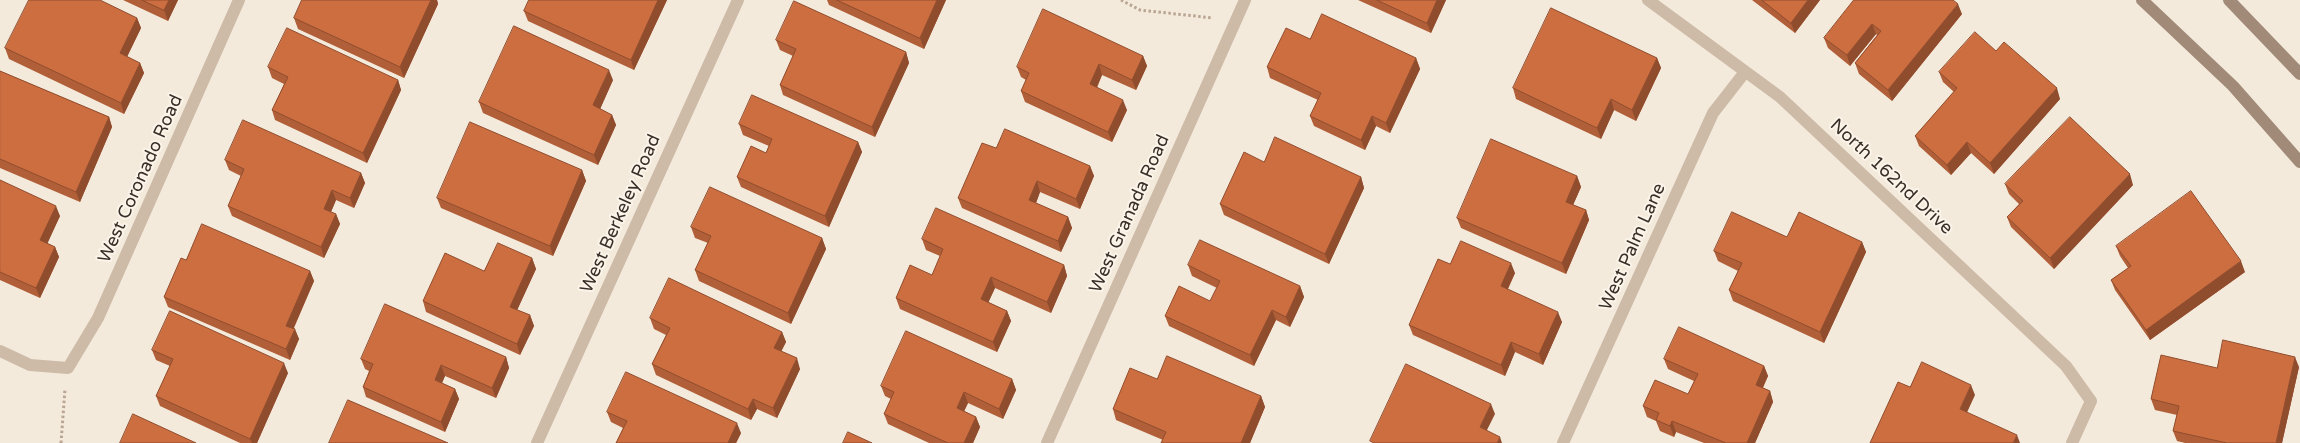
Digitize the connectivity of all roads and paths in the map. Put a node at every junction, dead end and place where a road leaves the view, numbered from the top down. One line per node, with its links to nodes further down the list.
1 (239, 0): 13 (street, West Coronado Road)
2 (738, 0): 15 (street, West Berkeley Road)
3 (1121, 0): 8 (path)
4 (1245, 0): 8 (street, West Granada Road)
5 (1648, 0): 9 (street, North 162nd Drive)
6 (2142, 0): 11 (main road)
7 (2229, 0): 10 (main road)
8 (1235, 22): 16 (street, West Granada Road)
9 (1745, 72): 17 (street, West Palm Lane); 18 (street, North 162nd Drive)
10 (2300, 74)
11 (2300, 162)
12 (0, 351): 13 (street)
13 (68, 368): 14 (path)
14 (61, 443)
15 (537, 443)
16 (1047, 443)
17 (1563, 443)
18 (2072, 443)

